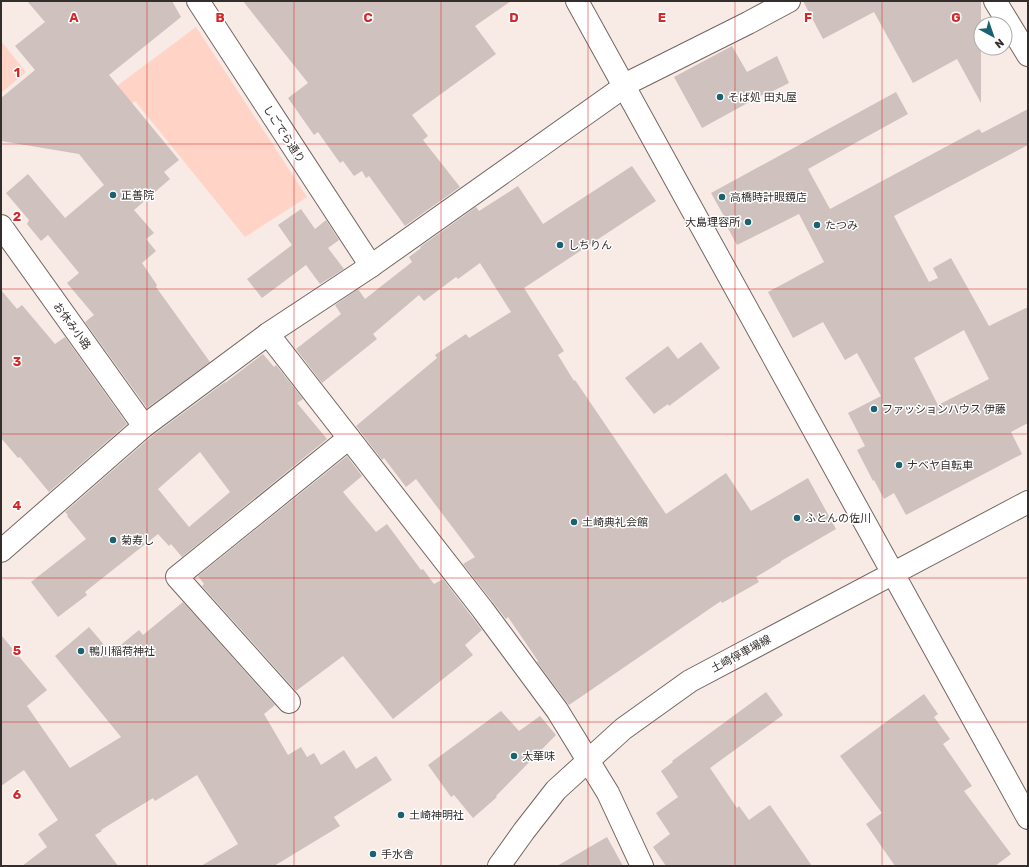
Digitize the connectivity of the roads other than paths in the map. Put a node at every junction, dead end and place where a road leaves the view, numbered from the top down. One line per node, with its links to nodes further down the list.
1 (198, 1): 8 (street, しごでら通り)
2 (577, 1): 6 (street)
3 (789, 1): 6 (street)
4 (995, 1): 5 (street)
5 (1028, 55)
6 (624, 86): 8 (street); 14 (street)
7 (1, 226): 10 (street, お休み小路)
8 (371, 266): 9 (street)
9 (268, 334): 10 (street); 11 (street)
10 (144, 426): 13 (street)
11 (349, 438): 15 (street); 16 (street)
12 (1028, 502): 14 (street, 土崎停車場線)
13 (1, 551)
14 (893, 574): 16 (street, 土崎停車場線); 17 (street)
15 (289, 702)
16 (588, 762): 18 (street, 土崎停車場線); 19 (street)
17 (1028, 818)
18 (499, 866)
19 (642, 866)

